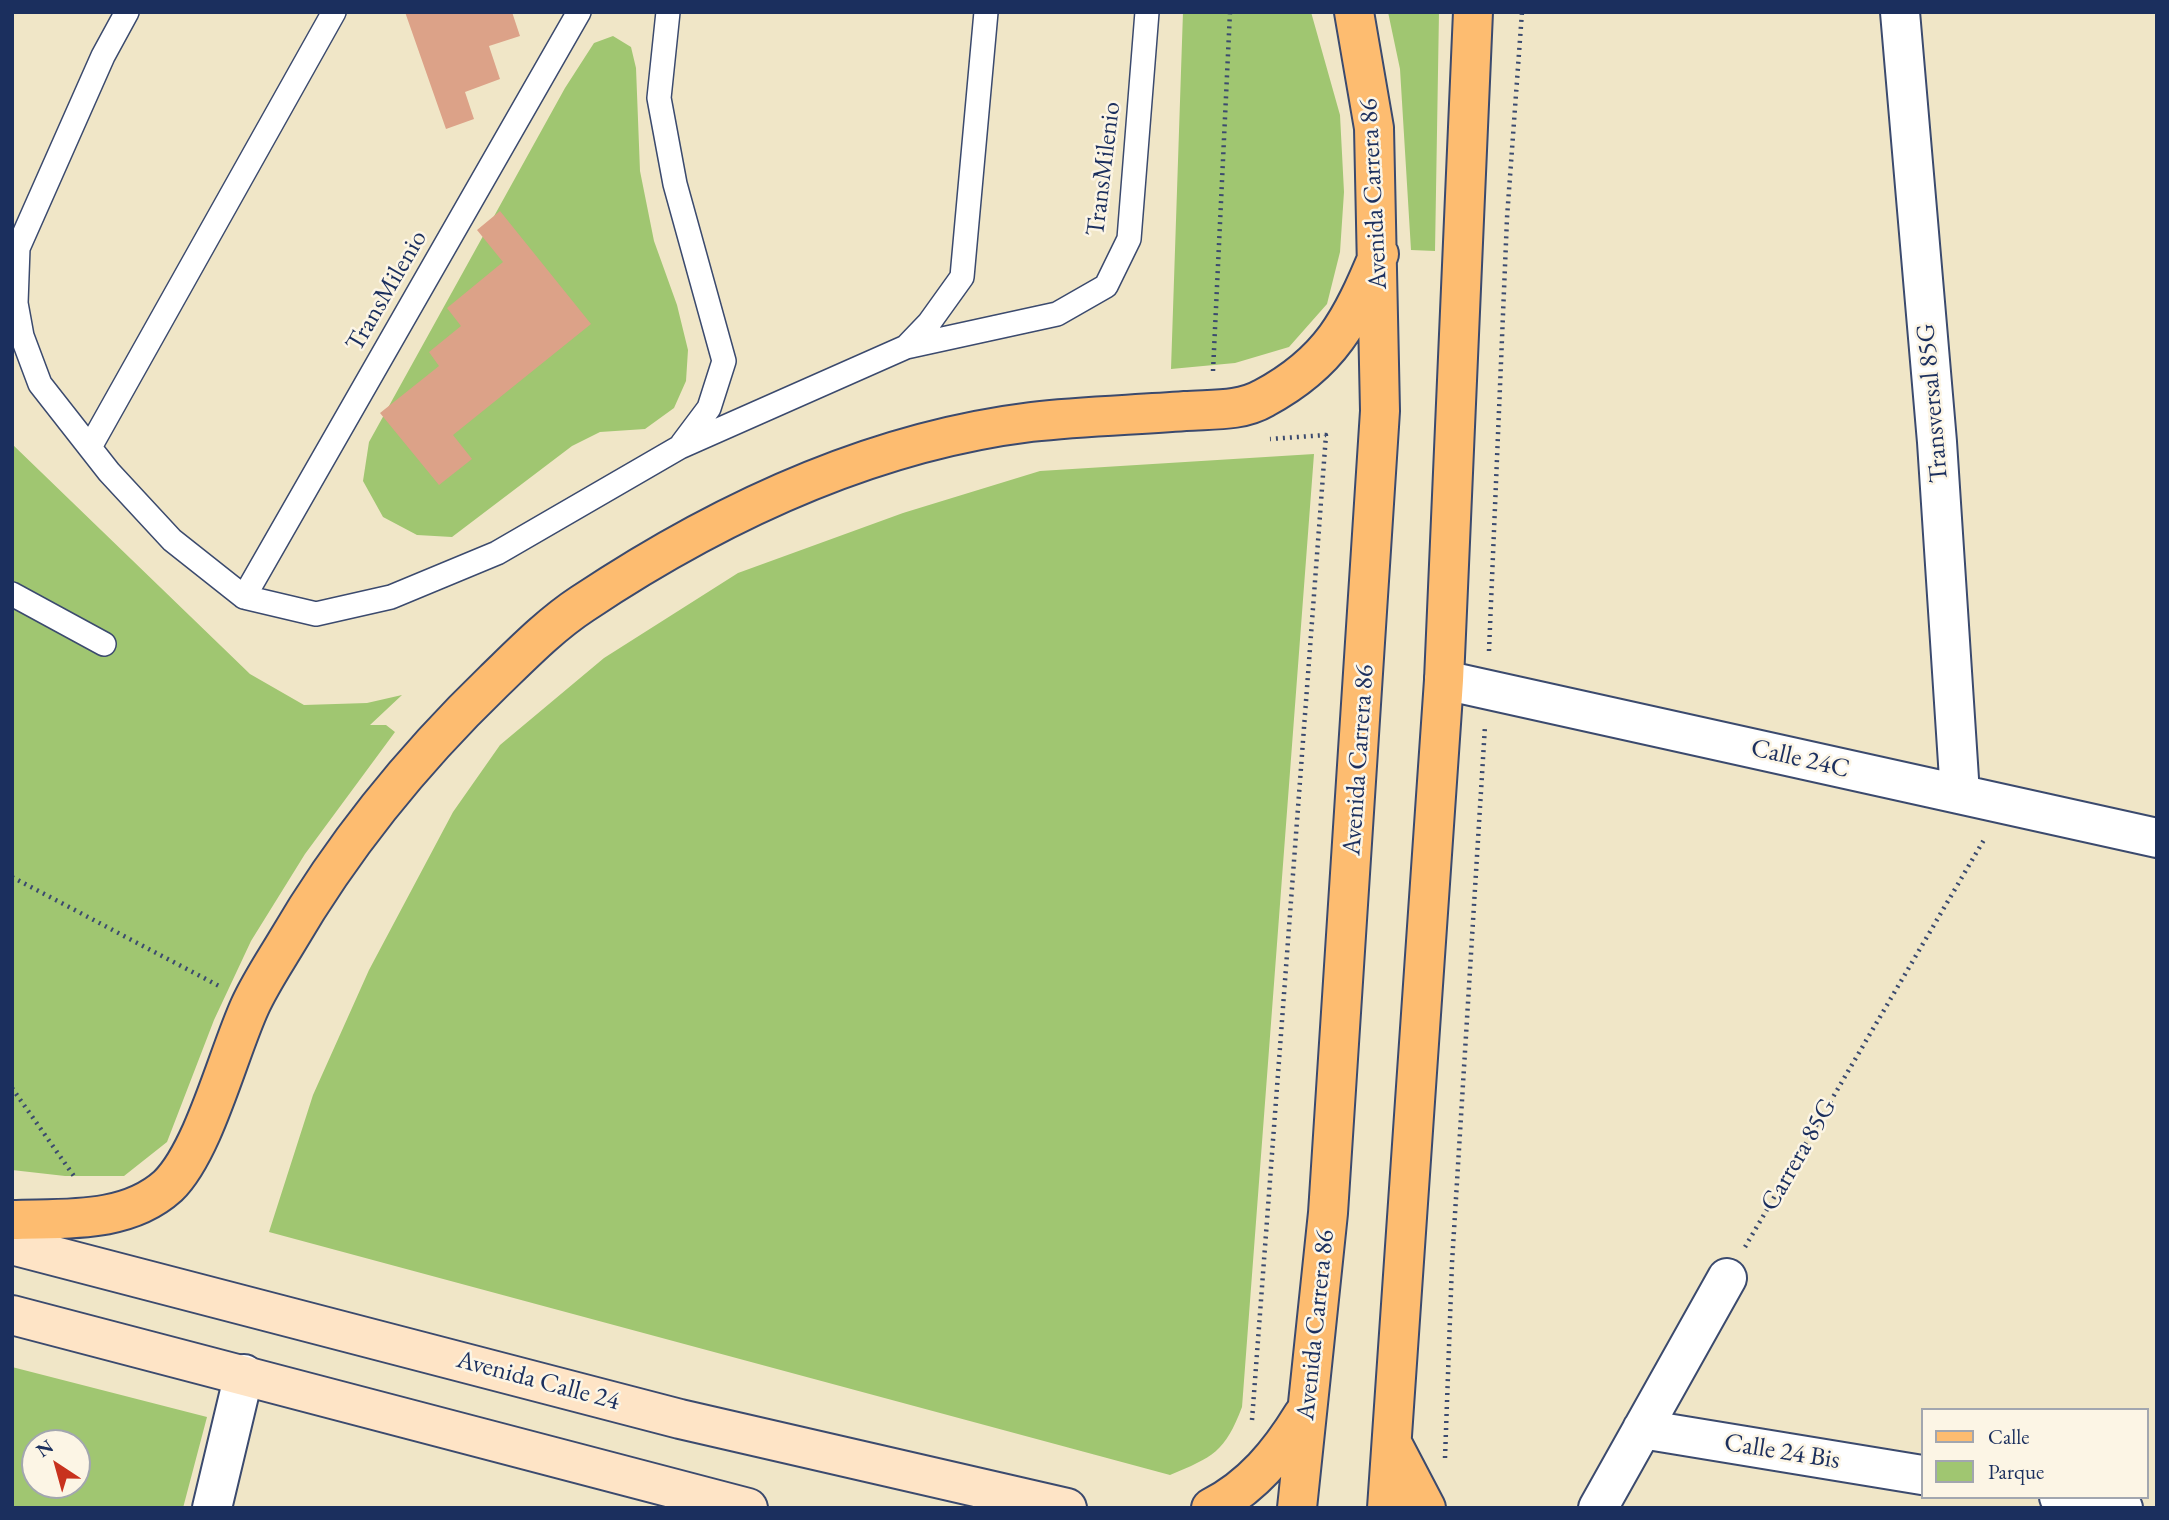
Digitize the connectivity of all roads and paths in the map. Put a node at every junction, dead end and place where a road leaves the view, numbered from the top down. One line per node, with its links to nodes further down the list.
1 (127, 12): 13 (lane, TransMilenio)
2 (334, 12): 17 (lane)
3 (579, 12): 20 (lane, TransMilenio)
4 (668, 12): 18 (lane, TransMilenio)
5 (986, 12): 14 (lane, TransMilenio)
6 (1147, 12): 14 (lane, TransMilenio)
7 (1230, 12): 15 (path)
8 (1354, 12): 12 (main road, Avenida Carrera 86)
9 (1473, 12): 22 (main road)
10 (1522, 12): 23 (path)
11 (1900, 12): 24 (street, Transversal 85G)
12 (1379, 254): 16 (main road); 36 (main road, Avenida Carrera 86)
13 (17, 337): 17 (lane, TransMilenio)
14 (906, 348): 18 (lane, TransMilenio)
15 (1213, 380)
16 (1245, 407): 28 (main road); 37 (path)
17 (90, 447): 20 (lane, TransMilenio)
18 (680, 447): 20 (lane, TransMilenio)
19 (12, 594): 21 (lane)
20 (244, 597)
21 (104, 645)
22 (1444, 680): 23 (street, Calle 24C); 39 (main road)
23 (1487, 689): 24 (street, Calle 24C); 40 (path)
24 (1960, 794): 25 (street, Calle 24C)
25 (2005, 804): 26 (street, Calle 24C); 33 (path, Carrera 85G)
26 (2157, 838)
27 (12, 877): 28 (path)
28 (251, 1002): 30 (main road)
29 (12, 1088): 30 (path)
30 (102, 1216): 31 (main road)
31 (12, 1220)
32 (12, 1245): 45 (main road, Avenida Calle 24)
33 (1727, 1278): 38 (street)
34 (12, 1315): 35 (main road)
35 (244, 1374): 43 (street); 44 (main road)
36 (1306, 1411): 46 (main road); 47 (main road, Avenida Carrera 86)
37 (1252, 1423)
38 (1642, 1429): 41 (street, Calle 24 Bis); 50 (street)
39 (1392, 1443): 48 (main road); 49 (main road)
40 (1445, 1464)
41 (1920, 1475)
42 (2071, 1499): 51 (street)
43 (212, 1508)
44 (748, 1508)
45 (1067, 1508)
46 (1211, 1508)
47 (1297, 1508)
48 (1387, 1508)
49 (1426, 1508)
50 (1598, 1508)
51 (2123, 1508)

